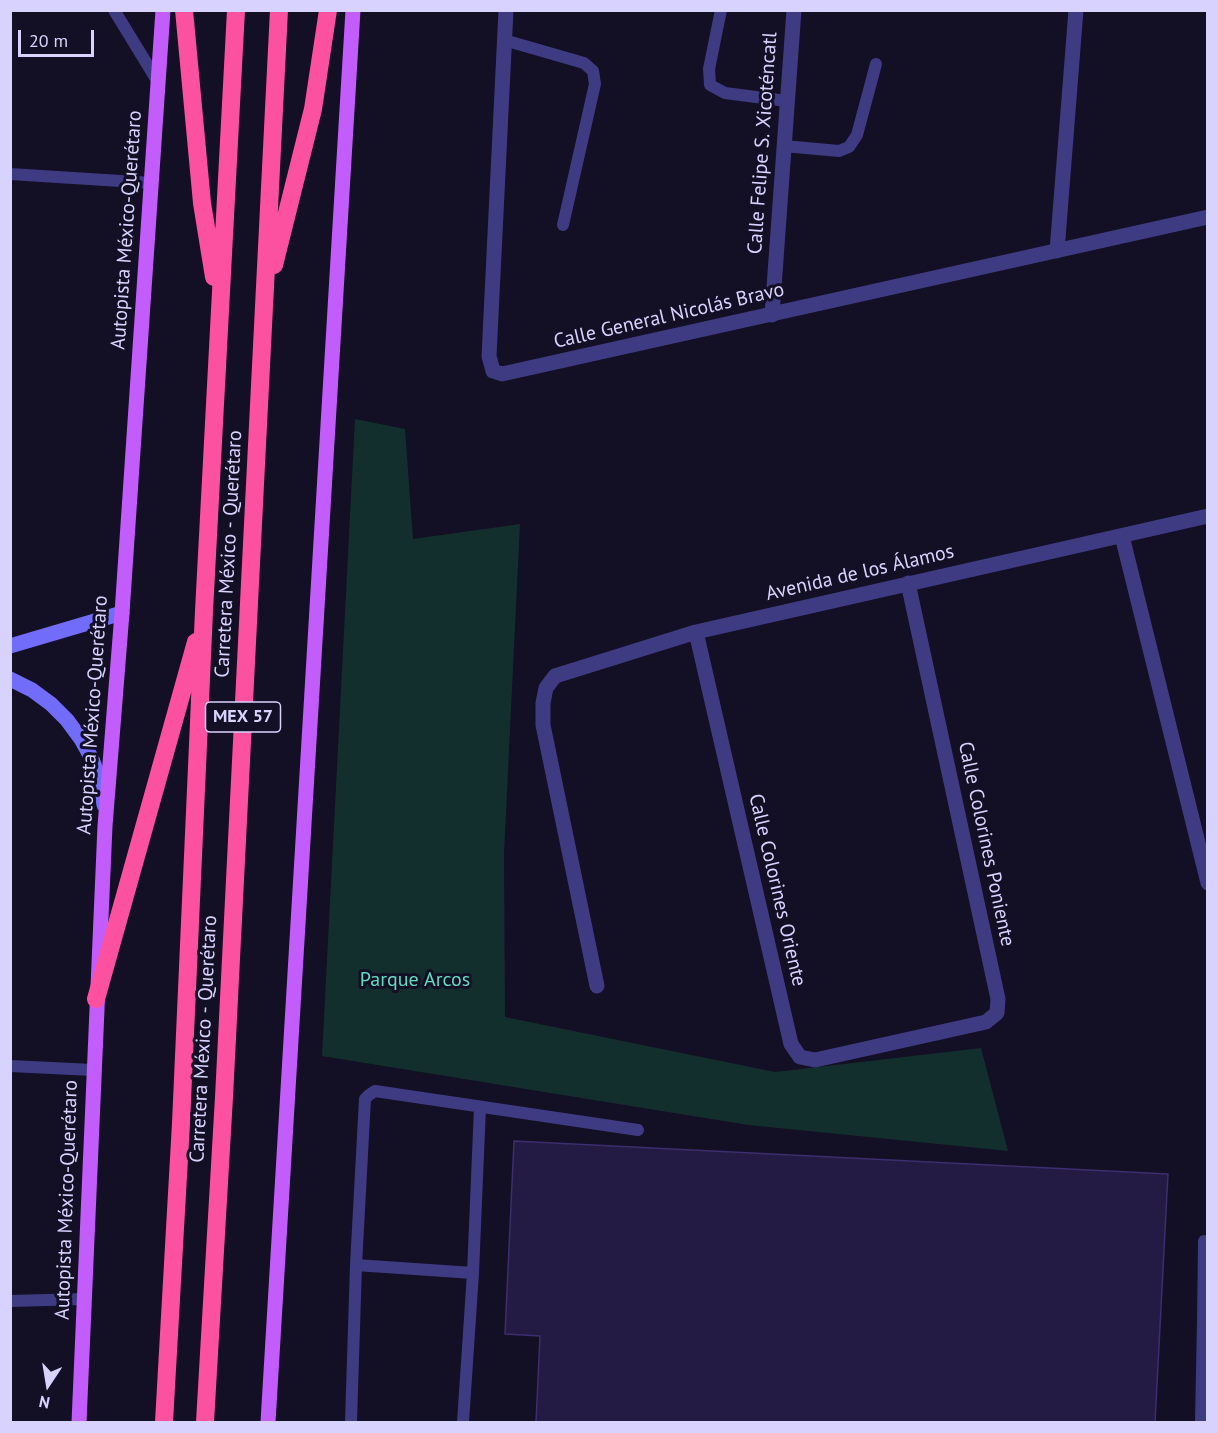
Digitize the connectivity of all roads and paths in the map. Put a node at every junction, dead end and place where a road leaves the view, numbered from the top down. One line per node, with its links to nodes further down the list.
1 (114, 10): 14 (lane)
2 (163, 10): 14 (main road, Autopista México-Querétaro)
3 (184, 10): 23 (highway)
4 (236, 10): 23 (highway, Carretera México - Querétaro / MEX 57)
5 (279, 10): 22 (highway, Carretera México - Querétaro / MEX 57)
6 (328, 10): 22 (highway)
7 (353, 10): 51 (main road)
8 (506, 10): 12 (street, Calle General Nicolás Bravo)
9 (721, 10): 15 (lane)
10 (794, 10): 15 (street, Calle Felipe S. Xicoténcatl)
11 (1076, 10): 21 (street)
12 (504, 40): 20 (lane); 24 (street, Calle General Nicolás Bravo)
13 (876, 64): 16 (lane)
14 (158, 82): 18 (main road, Autopista México-Querétaro)
15 (787, 101): 16 (street, Calle Felipe S. Xicoténcatl)
16 (784, 146): 24 (street, Calle Felipe S. Xicoténcatl)
17 (10, 174): 18 (lane)
18 (152, 183): 29 (main road, Autopista México-Querétaro)
19 (1208, 217): 21 (street, Calle General Nicolás Bravo)
20 (563, 225)
21 (1056, 251): 24 (street, Calle General Nicolás Bravo)
22 (264, 307): 50 (highway, Carretera México - Querétaro / MEX 57)
23 (220, 310): 28 (highway, Carretera México - Querétaro / MEX 57)
24 (772, 315)
25 (1208, 516): 26 (street, Avenida de los Álamos)
26 (1122, 536): 27 (street, Avenida de los Álamos); 34 (street)
27 (908, 583): 30 (street, Avenida de los Álamos); 37 (street, Calle Colorines Poniente)
28 (204, 611): 36 (highway); 49 (highway, Carretera México - Querétaro / MEX 57)
29 (122, 613): 31 (street); 33 (main road, Autopista México-Querétaro)
30 (696, 632): 35 (street, Avenida de los Álamos); 37 (street, Calle Colorines Oriente)
31 (10, 646)
32 (10, 679): 33 (street)
33 (105, 826): 36 (main road, Autopista México-Querétaro)
34 (1208, 882)
35 (597, 986)
36 (96, 999): 39 (main road, Autopista México-Querétaro)
37 (899, 1042)
38 (10, 1066): 39 (lane)
39 (93, 1070): 45 (main road, Autopista México-Querétaro)
40 (480, 1107): 41 (lane); 43 (lane); 44 (lane)
41 (638, 1130)
42 (1204, 1241): 47 (lane)
43 (356, 1265): 44 (lane); 52 (lane)
44 (473, 1273): 53 (lane)
45 (84, 1299): 46 (lane); 48 (main road, Autopista México-Querétaro)
46 (10, 1301)
47 (1205, 1321): 54 (lane)
48 (78, 1422)
49 (164, 1422)
50 (205, 1422)
51 (268, 1422)
52 (351, 1422)
53 (463, 1422)
54 (1201, 1422)

